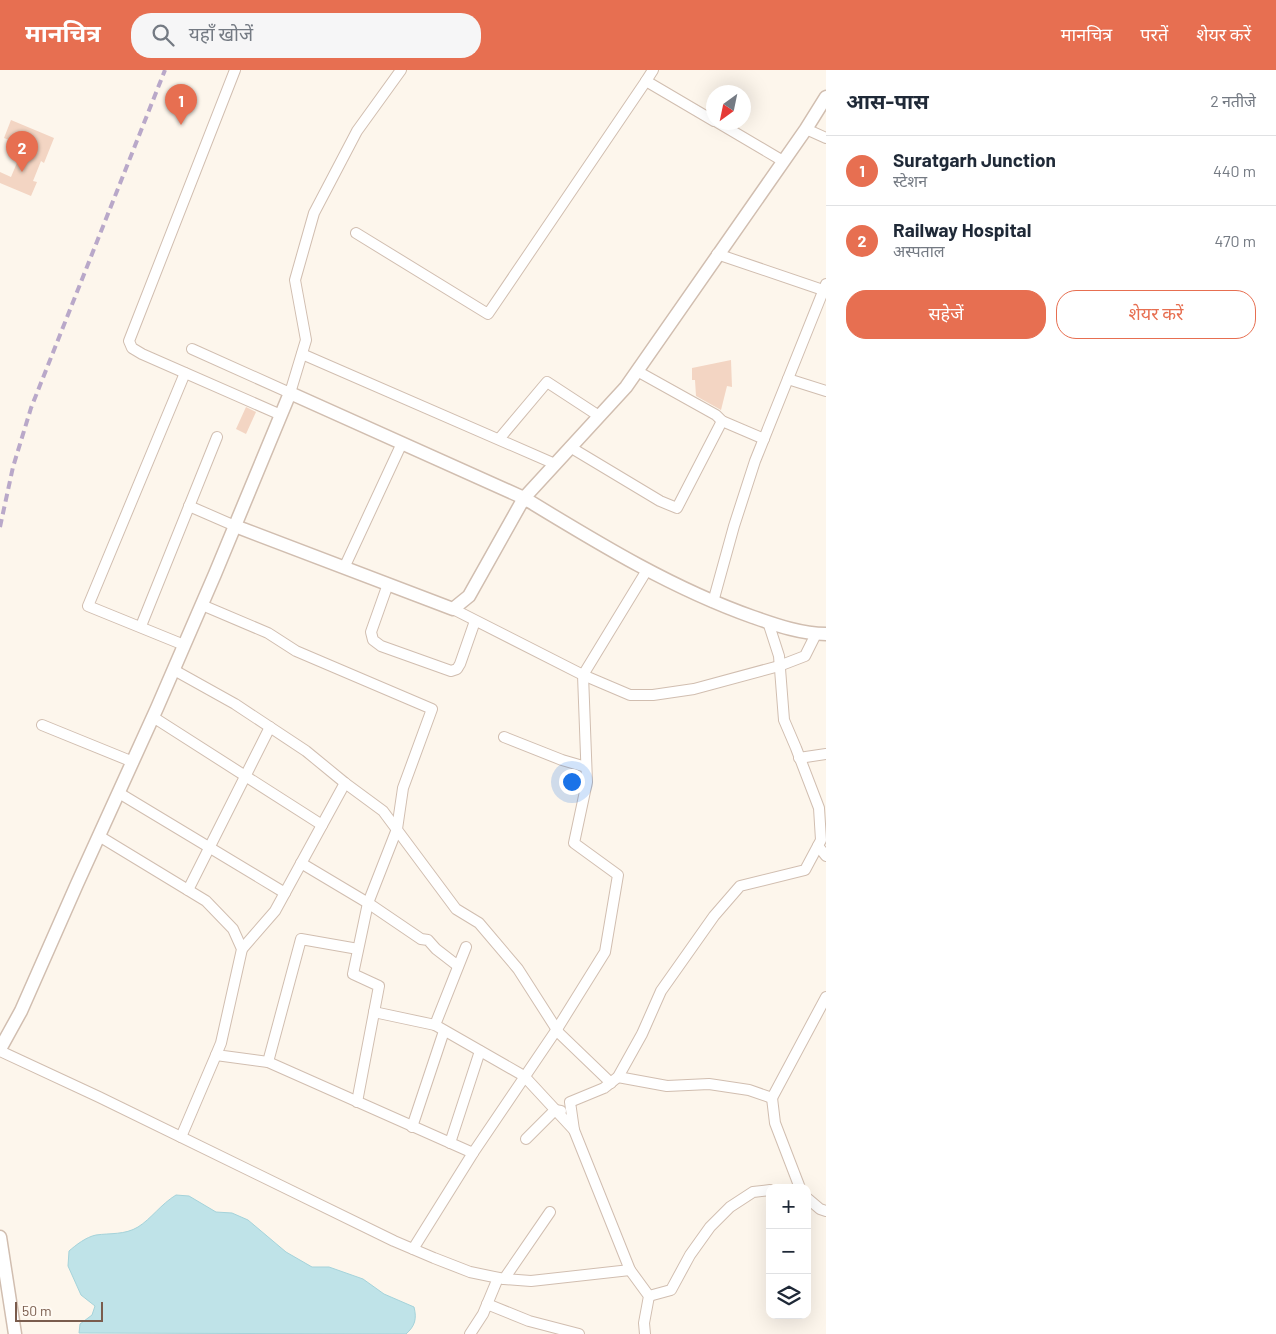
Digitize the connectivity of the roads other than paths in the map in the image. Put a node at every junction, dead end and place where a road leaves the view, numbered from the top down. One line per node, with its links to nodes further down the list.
1 (234, 70): 17 (street)
2 (400, 70): 15 (street)
3 (653, 70): 4 (street)
4 (646, 81): 6 (street); 11 (street)
5 (826, 97): 7 (street)
6 (706, 115)
7 (806, 129): 9 (street); 10 (street)
8 (731, 130): 10 (street)
9 (826, 138)
10 (783, 161): 12 (street)
11 (356, 233)
12 (717, 254): 13 (street); 16 (street)
13 (825, 289): 18 (street)
14 (192, 349): 20 (street)
15 (302, 354): 20 (street); 25 (street)
16 (637, 371): 22 (street); 23 (street)
17 (184, 373): 21 (street); 41 (street)
18 (788, 379): 19 (street); 26 (street)
19 (826, 391)
20 (290, 394): 21 (street); 27 (street)
21 (281, 415): 32 (street)
22 (599, 416): 25 (street); 28 (street)
23 (722, 421): 26 (street); 28 (street)
24 (217, 436): 31 (street)
25 (498, 439): 29 (street)
26 (764, 439): 36 (street)
27 (402, 444): 30 (street); 33 (street)
28 (570, 447): 29 (street)
29 (555, 464): 30 (street)
30 (524, 498): 34 (street); 38 (street)
31 (189, 506): 32 (street); 41 (street)
32 (235, 526): 33 (street); 37 (street)
33 (344, 568): 35 (street)
34 (647, 570): 36 (street); 46 (street)
35 (388, 584): 38 (street); 39 (street)
36 (713, 602): 40 (street)
37 (202, 605): 43 (street); 59 (street)
38 (453, 609): 39 (street)
39 (476, 620): 46 (street)
40 (768, 622): 42 (street); 44 (street)
41 (141, 626): 43 (street)
42 (821, 634): 44 (street)
43 (184, 645): 45 (street)
44 (779, 666): 46 (street); 52 (street)
45 (174, 670): 47 (street); 49 (street)
46 (583, 675): 54 (street)
47 (153, 717): 53 (street); 55 (street)
48 (42, 725): 53 (street)
49 (270, 727): 55 (street); 56 (street)
50 (504, 737): 54 (street)
51 (826, 754): 52 (street)
52 (800, 758): 61 (street)
53 (133, 762): 57 (street)
54 (586, 768): 75 (street)
55 (245, 776): 58 (street); 62 (street)
56 (345, 783): 58 (street); 59 (street)
57 (118, 793): 60 (street); 62 (street)
58 (322, 825): 64 (street)
59 (397, 829): 67 (street); 75 (street)
60 (99, 836): 65 (street); 76 (street)
61 (818, 846): 63 (street); 81 (street)
62 (210, 848): 65 (street); 66 (street)
63 (826, 856)
64 (301, 863): 66 (street); 67 (street)
65 (188, 890): 69 (street)
66 (285, 893): 69 (street)
67 (368, 903): 70 (street); 71 (street)
68 (466, 947): 71 (street)
69 (242, 949): 78 (street)
70 (358, 949): 73 (street); 79 (street)
71 (458, 966): 74 (street)
72 (826, 997): 82 (street)
73 (374, 1012): 74 (street); 83 (street)
74 (440, 1028): 77 (street); 86 (street)
75 (557, 1029): 80 (street); 81 (street)
76 (0, 1050): 88 (street)
77 (480, 1051): 80 (street); 90 (street)
78 (216, 1056): 79 (street); 88 (street)
79 (268, 1062): 83 (street)
80 (524, 1076): 84 (street); 91 (street)
81 (614, 1080): 82 (street); 85 (street)
82 (772, 1098): 92 (street)
83 (357, 1102): 86 (street)
84 (555, 1110): 85 (street); 87 (street); 89 (street)
85 (572, 1112): 87 (street)
86 (412, 1127): 90 (street)
87 (574, 1130): 99 (street)
88 (181, 1137): 98 (street)
89 (526, 1139)
90 (450, 1143): 91 (street)
91 (473, 1153): 98 (street)
92 (798, 1184)
93 (766, 1190): 101 (street)
94 (811, 1201): 95 (street)
95 (826, 1211)
96 (550, 1212): 100 (street)
97 (0, 1237): 103 (street)
98 (412, 1249): 100 (street)
99 (630, 1270): 100 (street); 101 (street)
100 (501, 1279): 102 (street)
101 (649, 1296): 106 (street)
102 (487, 1304): 104 (street); 105 (street)
103 (15, 1334)
104 (470, 1334)
105 (579, 1334)
106 (645, 1334)

